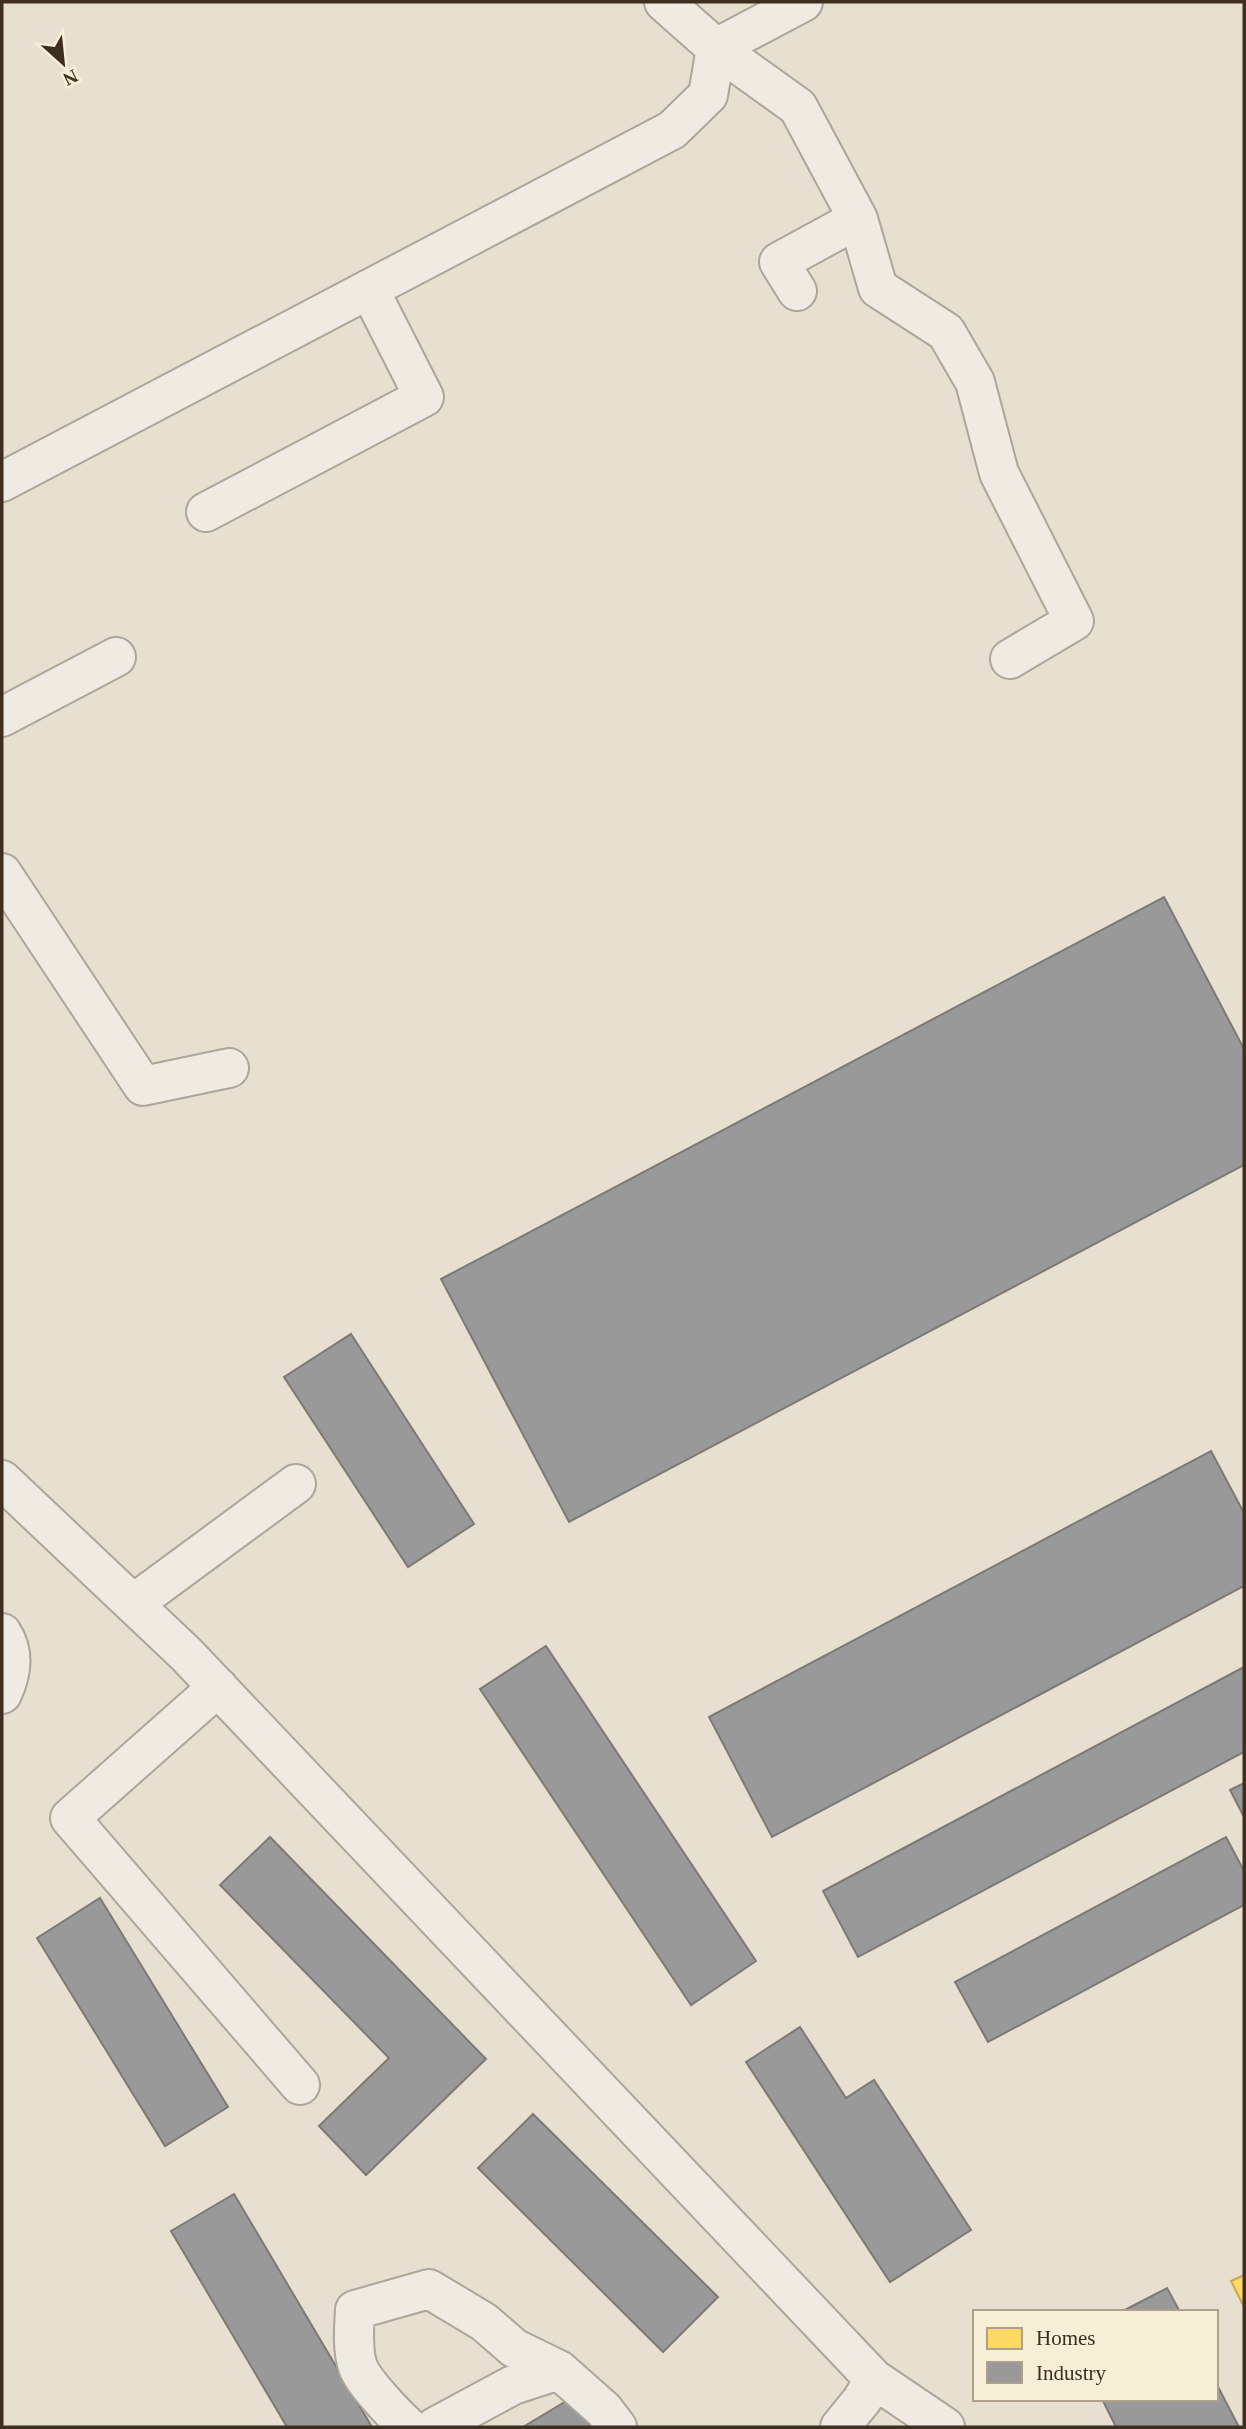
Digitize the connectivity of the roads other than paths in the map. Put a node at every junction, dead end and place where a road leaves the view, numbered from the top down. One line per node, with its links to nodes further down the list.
1 (664, 2): 3 (lane)
2 (803, 2): 3 (lane)
3 (716, 48): 4 (lane); 5 (lane)
4 (858, 219): 6 (lane); 10 (lane)
5 (369, 289): 7 (lane); 8 (lane)
6 (797, 290)
7 (2, 482)
8 (206, 512)
9 (116, 657): 11 (lane)
10 (1010, 659)
11 (2, 717)
12 (2, 873): 13 (lane)
13 (229, 1068)
14 (2, 1480): 16 (lane)
15 (296, 1484): 16 (lane)
16 (133, 1604): 18 (lane)
17 (2, 1633): 19 (lane)
18 (218, 1687): 20 (lane); 22 (lane)
19 (2, 1693)
20 (300, 2085)
21 (559, 2370): 24 (lane); 25 (lane); 26 (lane)
22 (874, 2379): 23 (lane); 27 (lane)
23 (849, 2423)
24 (408, 2427)
25 (435, 2427)
26 (617, 2427)
27 (945, 2427)

